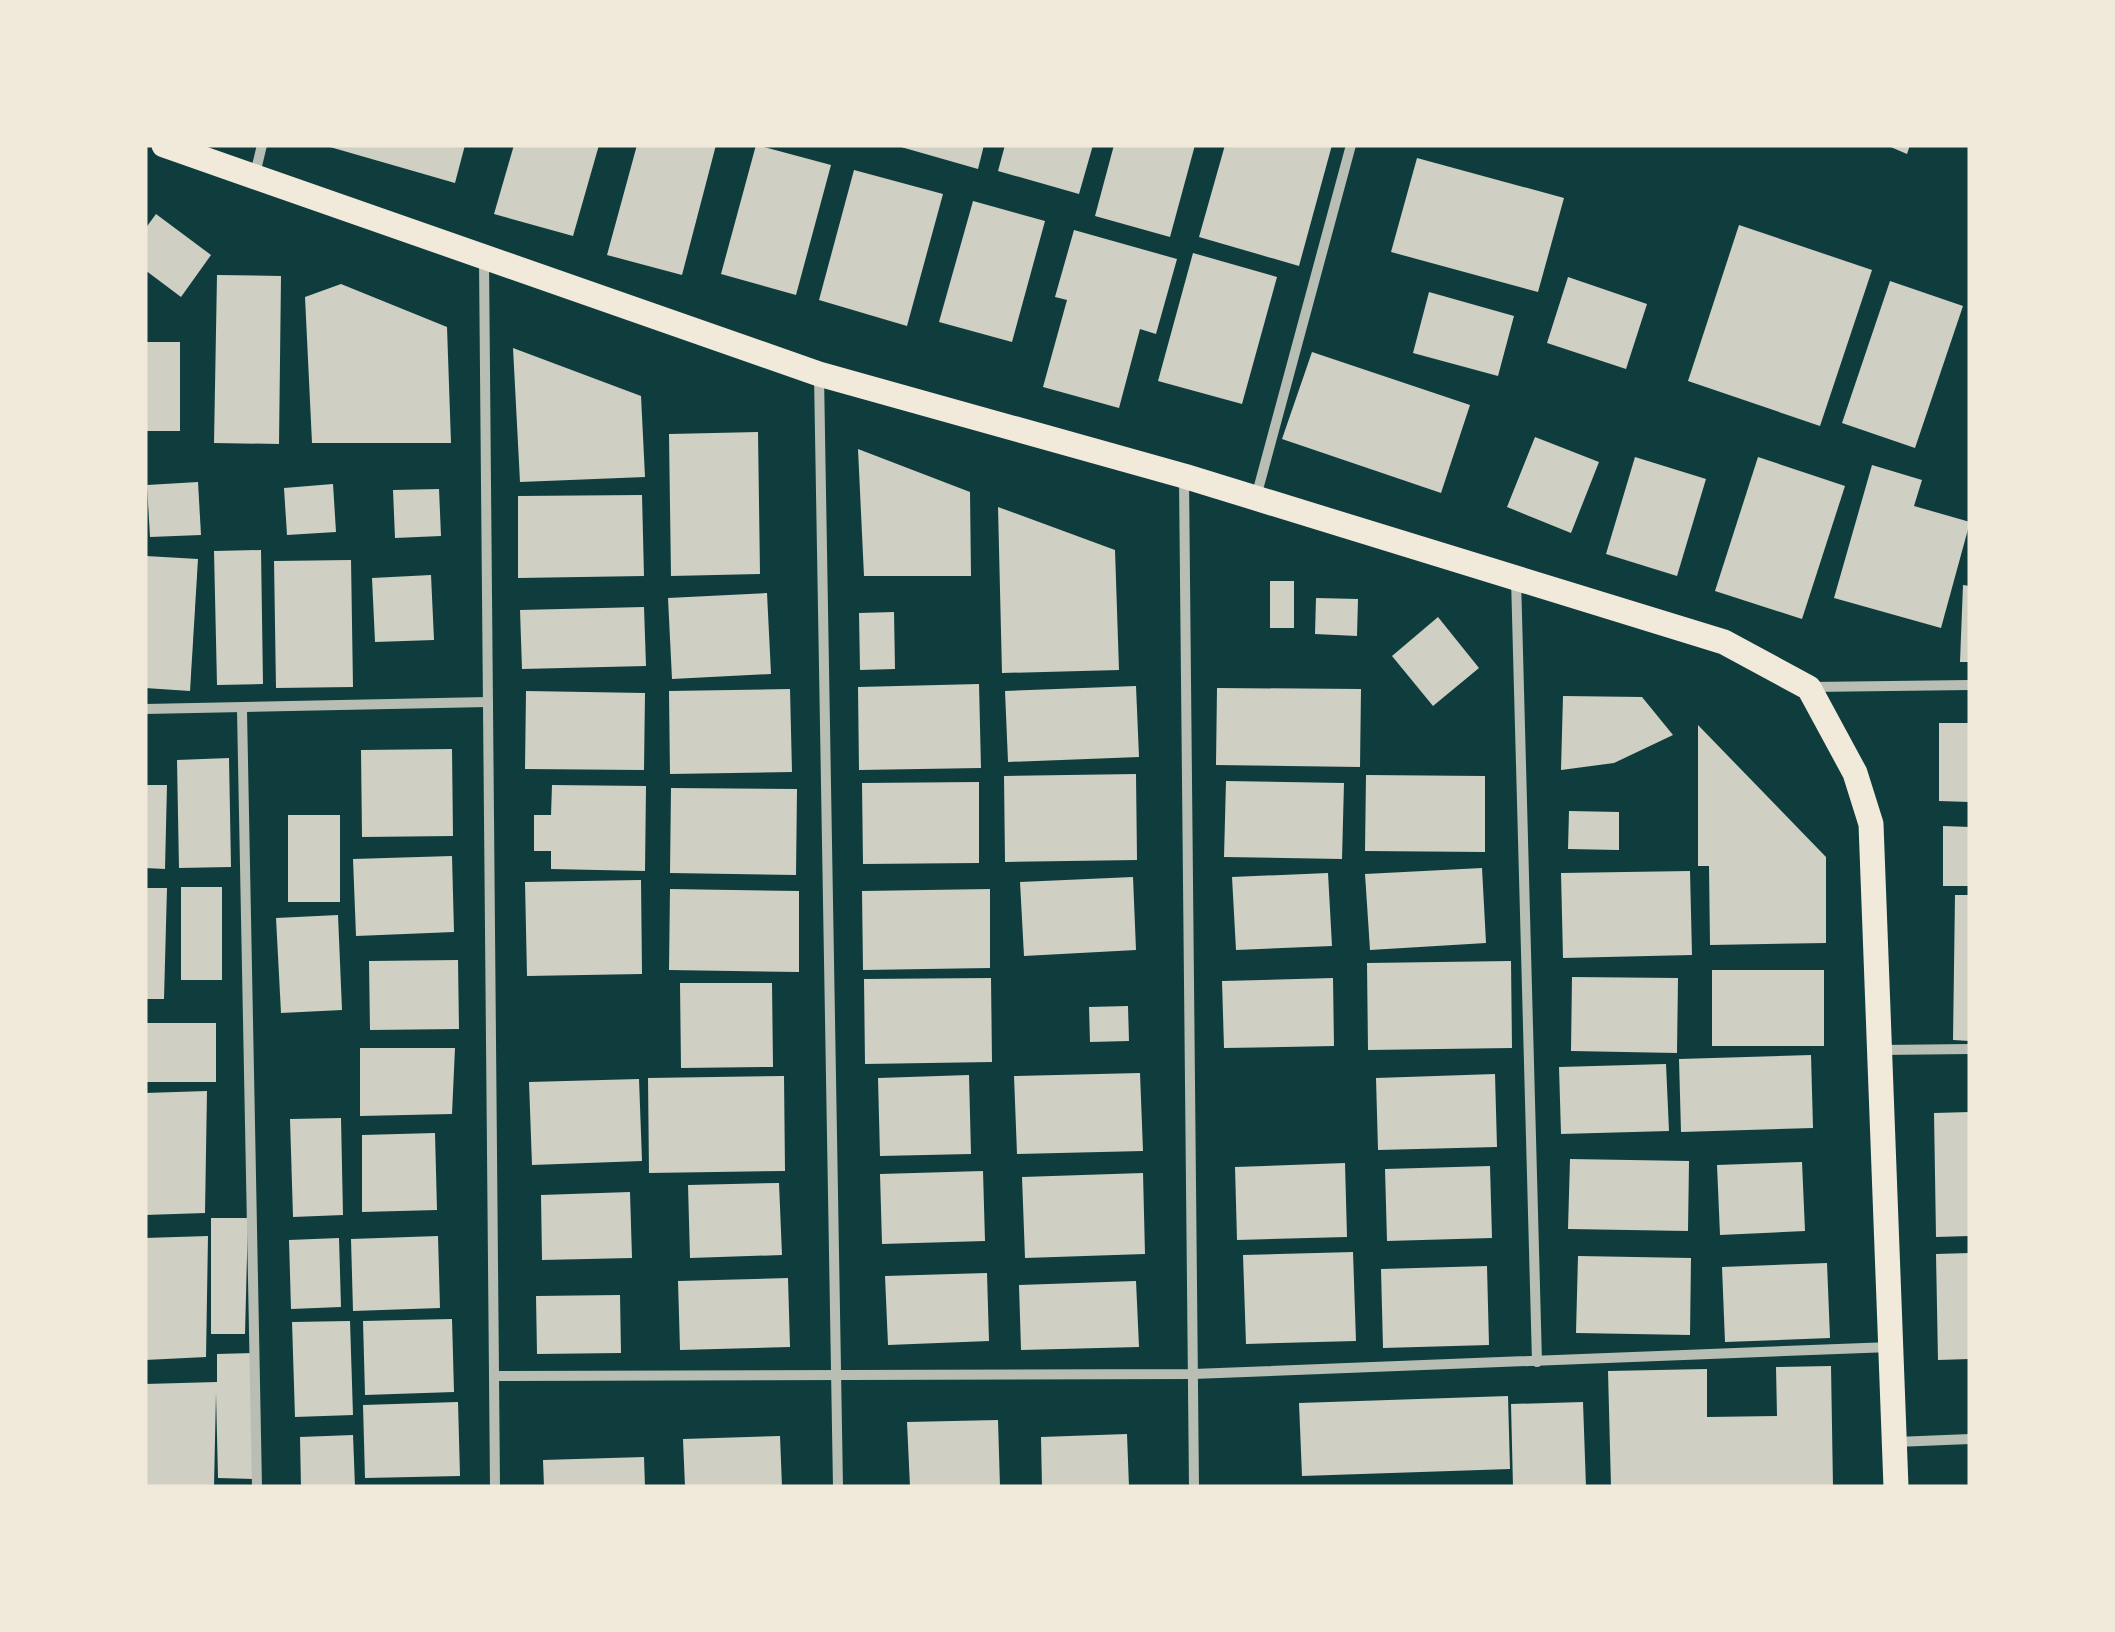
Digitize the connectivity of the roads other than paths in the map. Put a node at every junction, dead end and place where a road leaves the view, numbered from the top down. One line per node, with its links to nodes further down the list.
1 (164, 145): 4 (main road)
2 (262, 145): 4 (street)
3 (1352, 145): 8 (street)
4 (255, 175): 5 (main road)
5 (484, 259): 6 (main road); 12 (street)
6 (818, 374): 7 (main road); 21 (street)
7 (1184, 476): 8 (main road); 19 (street)
8 (1256, 498): 9 (main road)
9 (1516, 577): 11 (main road); 18 (street)
10 (1970, 685): 11 (street)
11 (1809, 688): 15 (main road)
12 (488, 702): 14 (street); 20 (street)
13 (145, 709): 14 (street)
14 (242, 710): 24 (street)
15 (1879, 1050): 16 (street); 17 (main road)
16 (1970, 1050)
17 (1890, 1346): 18 (street); 23 (main road)
18 (1537, 1362): 19 (street)
19 (1193, 1374): 21 (street); 27 (street)
20 (494, 1376): 21 (street); 25 (street)
21 (836, 1376): 26 (street)
22 (1970, 1439): 23 (street)
23 (1895, 1442): 28 (main road)
24 (257, 1487)
25 (494, 1487)
26 (838, 1487)
27 (1194, 1487)
28 (1896, 1487)

